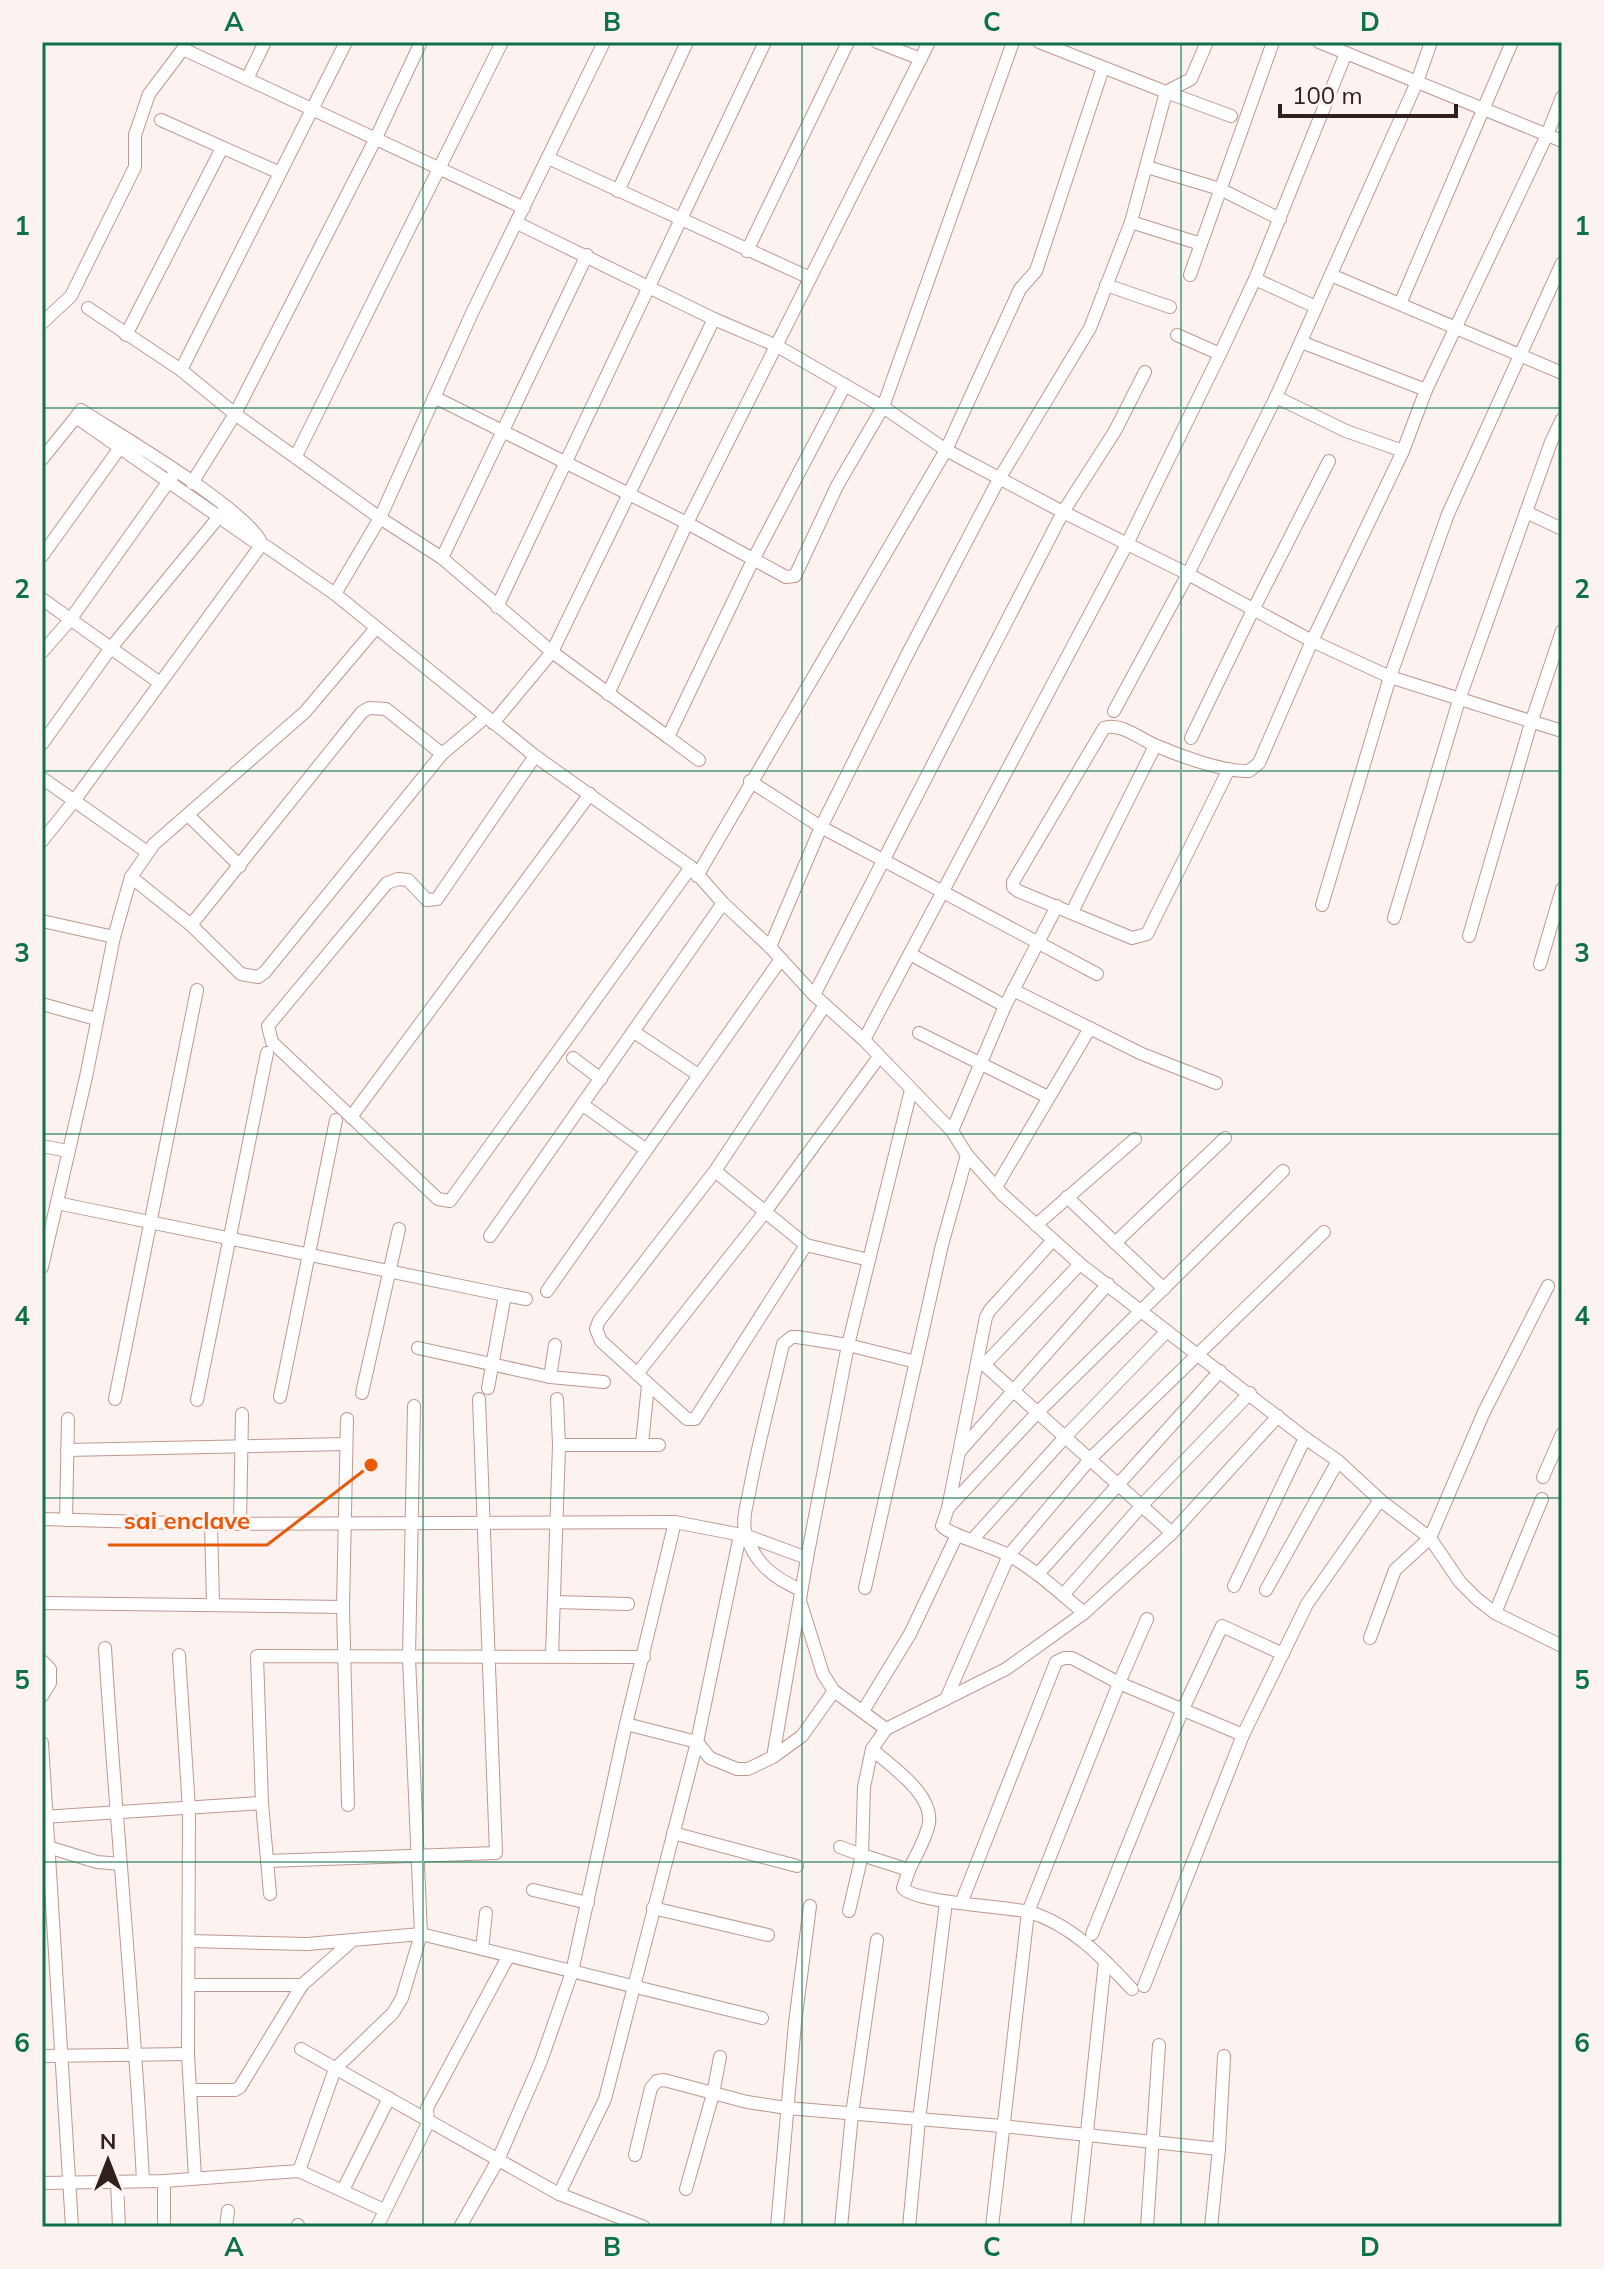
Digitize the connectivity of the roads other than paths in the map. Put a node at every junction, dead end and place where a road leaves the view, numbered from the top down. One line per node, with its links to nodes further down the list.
1 (265, 42): 24 (street)
2 (346, 42): 28 (street)
3 (421, 42): 33 (street)
4 (502, 42): 38 (street)
5 (604, 42): 36 (street)
6 (687, 42): 41 (street)
7 (765, 42): 44 (street)
8 (848, 42): 48 (street)
9 (877, 42): 22 (street)
10 (929, 42): 22 (street)
11 (1013, 42): 77 (street)
12 (1039, 42): 20 (street)
13 (1207, 42): 26 (street)
14 (1273, 42): 40 (street)
15 (1319, 42): 21 (street)
16 (1356, 42): 21 (street)
17 (1431, 42): 25 (street)
18 (1512, 42): 29 (street)
19 (184, 46): 24 (street); 62 (street)
20 (1068, 48): 23 (street)
21 (1348, 54): 25 (street); 43 (street)
22 (921, 59): 53 (street)
23 (1103, 68): 26 (street); 83 (street)
24 (247, 79): 28 (street)
25 (1417, 82): 29 (street); 52 (street)
26 (1166, 92): 30 (street); 37 (street)
27 (1562, 97): 32 (street)
28 (311, 109): 33 (street); 39 (street)
29 (1483, 109): 32 (street); 57 (street)
30 (1231, 116)
31 (161, 120): 35 (street)
32 (1547, 135): 34 (street); 63 (street)
33 (375, 140): 38 (street); 78 (street)
34 (1562, 141)
35 (222, 148): 39 (street); 64 (street)
36 (548, 158): 41 (street); 42 (street)
37 (1147, 167): 40 (street); 45 (street)
38 (439, 169): 42 (street); 85 (street)
39 (280, 173): 70 (street)
40 (1220, 189): 43 (street); 47 (street)
41 (618, 191): 44 (street)
42 (524, 208): 46 (street)
43 (1280, 219): 54 (street)
44 (681, 220): 48 (street); 56 (street)
45 (1131, 222): 47 (street); 55 (street)
46 (517, 223): 49 (street); 75 (street)
47 (1201, 244): 51 (street)
48 (747, 251): 53 (street)
49 (587, 255): 56 (street); 80 (street)
50 (1562, 263): 69 (street)
51 (1190, 275)
52 (1331, 275): 57 (street); 59 (street)
53 (810, 278): 67 (street)
54 (1255, 279): 59 (street); 68 (street)
55 (1106, 285): 58 (street); 90 (street)
56 (649, 286): 61 (street); 88 (street)
57 (1400, 304): 63 (street)
58 (1170, 307)
59 (1316, 307): 66 (street)
60 (88, 308): 64 (street)
61 (714, 319): 67 (street); 92 (street)
62 (42, 323)
63 (1454, 329): 69 (street); 74 (street)
64 (126, 335): 70 (street)
65 (1177, 335): 68 (street)
66 (1301, 342): 74 (street); 76 (street)
67 (777, 346): 73 (street); 97 (street)
68 (1220, 354): 100 (street)
69 (1521, 356): 72 (street); 116 (street)
70 (181, 370): 78 (street)
71 (1145, 372): 94 (street)
72 (1562, 373)
73 (845, 385): 77 (street); 103 (street)
74 (1426, 390): 84 (street)
75 (434, 397): 80 (street); 96 (street)
76 (1276, 397): 84 (street); 104 (street)
77 (883, 407): 83 (street); 103 (street)
78 (235, 414): 85 (street); 91 (street)
79 (1562, 419): 82 (street)
80 (502, 432): 88 (street); 102 (street)
81 (123, 443): 86 (street); 89 (street); 101 (street)
82 (1556, 444): 95 (street)
83 (946, 450): 90 (street); 133 (street)
84 (1403, 451): 112 (street)
85 (296, 456): 96 (street)
86 (42, 459)
87 (1329, 461): 108 (street)
88 (565, 464): 92 (street); 107 (street)
89 (173, 476): 91 (street); 93 (street); 109 (street)
90 (999, 479): 94 (street); 137 (street)
91 (192, 483): 93 (street)
92 (628, 496): 97 (street); 115 (street)
93 (223, 512): 99 (street); 113 (street)
94 (1063, 512): 100 (street); 140 (street)
95 (1526, 512): 98 (street); 119 (street)
96 (380, 518): 102 (street); 105 (street)
97 (687, 523): 103 (street); 118 (street)
98 (1562, 529)
99 (262, 544): 105 (street); 117 (street)
100 (1127, 544): 104 (street); 145 (street)
101 (42, 556)
102 (442, 558): 107 (street)
103 (753, 560): 124 (street)
104 (1188, 574): 108 (street); 120 (street)
105 (335, 594): 110 (street)
106 (42, 599): 109 (street)
107 (497, 607): 115 (street)
108 (1254, 608): 112 (street); 125 (street)
109 (70, 620): 113 (street); 114 (street)
110 (376, 628): 121 (street); 136 (street)
111 (1562, 631): 122 (street)
112 (1312, 641): 116 (street); 131 (street)
113 (110, 649): 117 (street); 126 (street)
114 (42, 652)
115 (552, 652): 118 (street); 121 (street)
116 (1390, 677): 119 (street); 147 (street)
117 (160, 683): 135 (street)
118 (608, 694): 124 (street)
119 (1459, 700): 122 (street); 150 (street)
120 (1114, 711)
121 (490, 720): 128 (street); 129 (street)
122 (1531, 723): 123 (street); 153 (street)
123 (1562, 731)
124 (668, 737): 130 (street)
125 (1191, 738)
126 (42, 744)
127 (1155, 746): 131 (street); 148 (street); 149 (street)
128 (442, 754): 141 (street); 152 (street)
129 (535, 756): 134 (street); 182 (street)
130 (699, 760)
131 (1229, 769): 149 (street)
132 (42, 778): 135 (street)
133 (750, 781): 137 (street); 142 (street)
134 (590, 794): 142 (street); 182 (street)
135 (74, 801): 138 (street); 139 (street)
136 (188, 815): 139 (street); 141 (street)
137 (821, 827): 140 (street); 156 (street)
138 (42, 841)
139 (147, 852): 143 (street)
140 (883, 858): 145 (street); 163 (street)
141 (240, 866): 152 (street)
142 (694, 872): 146 (street); 182 (street)
143 (131, 877): 152 (street); 154 (street)
144 (1562, 889): 159 (street)
145 (941, 893): 155 (street); 157 (street)
146 (723, 903): 156 (street); 169 (street)
147 (1322, 905)
148 (1057, 906): 149 (street); 155 (street)
149 (1072, 912)
150 (1394, 918)
151 (42, 921): 154 (street)
152 (191, 925)
153 (1469, 936)
154 (114, 937): 167 (street)
155 (1038, 944): 160 (street); 162 (street)
156 (770, 947): 158 (street)
157 (910, 954): 166 (street); 171 (street)
158 (781, 959): 163 (street); 176 (street)
159 (1540, 964)
160 (1097, 974)
161 (197, 990): 197 (street)
162 (1013, 990): 166 (street); 168 (street)
163 (814, 995): 165 (street)
164 (42, 1004): 167 (street)
165 (825, 1005): 171 (street); 191 (street)
166 (1005, 1006): 175 (street)
167 (96, 1019): 189 (street)
168 (1090, 1028): 178 (street); 180 (street)
169 (634, 1032): 176 (street); 177 (street)
170 (919, 1033): 175 (street)
171 (864, 1040): 173 (street)
172 (267, 1053): 202 (street)
173 (879, 1057): 179 (street); 196 (street)
174 (573, 1058): 177 (street)
175 (981, 1062): 180 (street); 184 (street)
176 (697, 1074): 188 (street)
177 (601, 1079): 181 (street)
178 (1216, 1083)
179 (911, 1090): 184 (street); 207 (street)
180 (1048, 1097): 193 (street)
181 (583, 1105): 188 (street); 201 (street)
182 (351, 1117)
183 (336, 1120): 206 (street)
184 (952, 1131): 190 (street)
185 (1225, 1138): 204 (street)
186 (1135, 1139): 194 (street)
187 (42, 1146): 189 (street)
188 (645, 1149): 214 (street)
189 (68, 1151): 195 (street)
190 (967, 1155): 193 (street); 223 (street)
191 (715, 1171): 196 (street); 227 (street)
192 (1283, 1171): 213 (street)
193 (996, 1187): 198 (street)
194 (1067, 1197): 198 (street); 204 (street)
195 (57, 1203): 197 (street); 209 (street)
196 (765, 1212): 205 (street); 227 (street)
197 (151, 1221): 202 (street); 236 (street)
198 (1036, 1225): 203 (street)
199 (399, 1229): 210 (street)
200 (1324, 1232): 222 (street)
201 (490, 1236)
202 (230, 1239): 206 (street); 239 (street)
203 (1053, 1240): 208 (street); 224 (street)
204 (1115, 1243): 213 (street)
205 (806, 1245): 207 (street); 230 (street)
206 (310, 1254): 210 (street); 235 (street)
207 (869, 1260): 220 (street)
208 (1080, 1264): 211 (street); 224 (street)
209 (42, 1267)
210 (391, 1271): 215 (street); 233 (street)
211 (1108, 1284): 217 (street); 232 (street)
212 (1548, 1286): 276 (street)
213 (1164, 1289): 217 (street)
214 (547, 1291)
215 (505, 1295): 216 (street); 225 (street)
216 (526, 1299)
217 (1142, 1311): 218 (street); 241 (street)
218 (1167, 1331): 222 (street); 247 (street)
219 (555, 1345): 228 (street)
220 (848, 1345): 223 (street); 275 (street); 279 (street)
221 (418, 1348): 225 (street)
222 (1199, 1356): 226 (street); 256 (street)
223 (916, 1362): 282 (street)
224 (981, 1363): 232 (street); 255 (street)
225 (493, 1364): 228 (street); 231 (street)
226 (1220, 1371): 234 (street); 259 (street)
227 (637, 1374): 230 (street)
228 (550, 1377): 229 (street)
229 (604, 1382)
230 (648, 1385): 250 (street)
231 (488, 1388)
232 (1012, 1390): 241 (street); 255 (street)
233 (362, 1393)
234 (1250, 1393): 243 (street); 262 (street)
235 (280, 1397)
236 (115, 1399)
237 (479, 1399): 268 (street)
238 (557, 1399): 251 (street)
239 (197, 1400)
240 (414, 1406): 267 (street)
241 (1037, 1413): 247 (street); 263 (street)
242 (242, 1414): 253 (street)
243 (1278, 1416): 248 (street); 273 (street)
244 (68, 1419): 254 (street)
245 (347, 1419): 249 (street)
246 (1562, 1434): 258 (street)
247 (1066, 1436): 256 (street); 277 (street)
248 (1305, 1438): 257 (street); 281 (street)
249 (346, 1444): 253 (street); 270 (street)
250 (642, 1444): 251 (street); 252 (street)
251 (559, 1445): 266 (street)
252 (659, 1445)
253 (243, 1446): 254 (street); 272 (street)
254 (67, 1450): 265 (street)
255 (958, 1453): 263 (street)
256 (1091, 1458): 259 (street); 278 (street)
257 (1338, 1461): 261 (street); 283 (street)
258 (1543, 1477)
259 (1120, 1485): 262 (street); 280 (street)
260 (1542, 1499): 292 (street)
261 (1380, 1500): 276 (street); 297 (street)
262 (1143, 1504): 273 (street); 284 (street)
263 (948, 1508): 274 (street)
264 (42, 1519): 265 (street)
265 (66, 1520): 271 (street)
266 (556, 1521): 268 (street); 269 (street); 286 (street)
267 (412, 1522): 268 (street); 270 (street); 303 (street)
268 (483, 1522): 299 (street)
269 (675, 1522): 275 (street); 302 (street)
270 (345, 1523): 272 (street); 290 (street)
271 (211, 1524): 272 (street); 288 (street)
272 (240, 1524)
273 (1172, 1533): 291 (street)
274 (957, 1535): 277 (street); 309 (street)
275 (744, 1536): 279 (street); 285 (street); 314 (street)
276 (1430, 1538): 292 (street); 294 (street)
277 (973, 1539): 278 (street)
278 (1009, 1555): 280 (street); 308 (street)
279 (807, 1558): 285 (street)
280 (1038, 1574): 284 (street)
281 (1234, 1586)
282 (865, 1588)
283 (1266, 1590)
284 (1063, 1595): 291 (street)
285 (800, 1596): 306 (street); 317 (street)
286 (554, 1602): 289 (street); 300 (street)
287 (42, 1603): 288 (street)
288 (213, 1603): 290 (street)
289 (628, 1604)
290 (343, 1607): 301 (street)
291 (1084, 1613): 308 (street)
292 (1495, 1613): 295 (street)
293 (1147, 1619): 305 (street)
294 (1370, 1638)
295 (1562, 1646)
296 (105, 1648): 321 (street)
297 (1283, 1654): 310 (street); 313 (street)
298 (179, 1655): 320 (street)
299 (488, 1656): 300 (street); 303 (street); 326 (street)
300 (552, 1656): 302 (street)
301 (346, 1657): 303 (street); 318 (street); 319 (street)
302 (644, 1657): 311 (street)
303 (409, 1658): 326 (street)
304 (42, 1661): 307 (street)
305 (1119, 1683): 310 (street); 334 (street); 340 (street)
306 (834, 1691): 309 (street); 317 (street)
307 (42, 1696)
308 (946, 1699): 312 (street)
309 (863, 1711): 312 (street)
310 (1182, 1711): 313 (street); 343 (street)
311 (626, 1724): 314 (street); 336 (street)
312 (886, 1729): 316 (street)
313 (1243, 1735): 350 (street)
314 (697, 1742): 317 (street); 323 (street)
315 (42, 1743): 322 (street)
316 (872, 1749): 327 (street); 331 (street)
317 (773, 1757)
318 (262, 1803): 320 (street); 328 (street)
319 (348, 1805)
320 (189, 1809): 321 (street); 347 (street)
321 (115, 1814): 322 (street); 329 (street)
322 (44, 1817): 324 (street)
323 (673, 1833): 330 (street); 338 (street)
324 (48, 1847): 329 (street); 362 (street)
325 (840, 1847): 327 (street)
326 (418, 1855): 328 (street); 342 (street)
327 (862, 1855): 331 (street); 339 (street)
328 (267, 1861): 333 (street)
329 (120, 1864): 359 (street)
330 (797, 1866)
331 (909, 1870): 335 (street)
332 (533, 1890): 336 (street)
333 (270, 1894)
334 (962, 1901): 335 (street); 340 (street)
335 (946, 1902): 370 (street)
336 (588, 1903): 351 (street)
337 (810, 1906): 368 (street)
338 (653, 1908): 344 (street); 354 (street)
339 (849, 1911)
340 (1028, 1912): 350 (street); 372 (street)
341 (486, 1913): 348 (street)
342 (421, 1934): 345 (street); 348 (street); 364 (street)
343 (1092, 1934)
344 (768, 1935)
345 (353, 1940): 347 (street); 353 (street)
346 (877, 1940): 369 (street)
347 (191, 1941): 352 (street)
348 (482, 1949): 349 (street)
349 (508, 1957): 351 (street); 371 (street)
350 (1105, 1961): 373 (street)
351 (572, 1972): 354 (street); 377 (street)
352 (190, 1985): 353 (street); 358 (street)
353 (302, 1985): 365 (street)
354 (632, 1987): 355 (street); 387 (street)
355 (762, 2018)
356 (1159, 2045): 374 (street)
357 (301, 2049): 364 (street)
358 (188, 2054): 359 (street); 365 (street)
359 (137, 2055): 362 (street); 380 (street)
360 (42, 2056): 362 (street)
361 (1224, 2056): 375 (street)
362 (62, 2057): 384 (street)
363 (720, 2057): 366 (street)
364 (335, 2069): 367 (street); 378 (street)
365 (190, 2090): 379 (street)
366 (713, 2094): 368 (street); 376 (street); 385 (street)
367 (389, 2098): 371 (street); 386 (street)
368 (787, 2108): 369 (street); 397 (street)
369 (852, 2114): 370 (street); 398 (street)
370 (919, 2120): 372 (street); 399 (street)
371 (428, 2123): 377 (street); 388 (street)
372 (1002, 2126): 373 (street); 400 (street)
373 (1088, 2135): 374 (street); 401 (street)
374 (1153, 2142): 375 (street); 402 (street)
375 (1219, 2149): 403 (street)
376 (635, 2155)
377 (498, 2160): 387 (street); 395 (street)
378 (299, 2171): 379 (street); 386 (street)
379 (195, 2178): 381 (street)
380 (143, 2181): 381 (street); 382 (street)
381 (164, 2181): 390 (street)
382 (117, 2182): 384 (street); 392 (street)
383 (42, 2183): 384 (street)
384 (70, 2183): 391 (street)
385 (686, 2189)
386 (343, 2190): 388 (street)
387 (559, 2194): 396 (street)
388 (384, 2210): 394 (street)
389 (228, 2211): 393 (street)
390 (164, 2222)
391 (72, 2227)
392 (119, 2227)
393 (226, 2227)
394 (377, 2227)
395 (460, 2227)
396 (644, 2227)
397 (777, 2227)
398 (841, 2227)
399 (909, 2227)
400 (992, 2227)
401 (1077, 2227)
402 (1147, 2227)
403 (1211, 2227)

